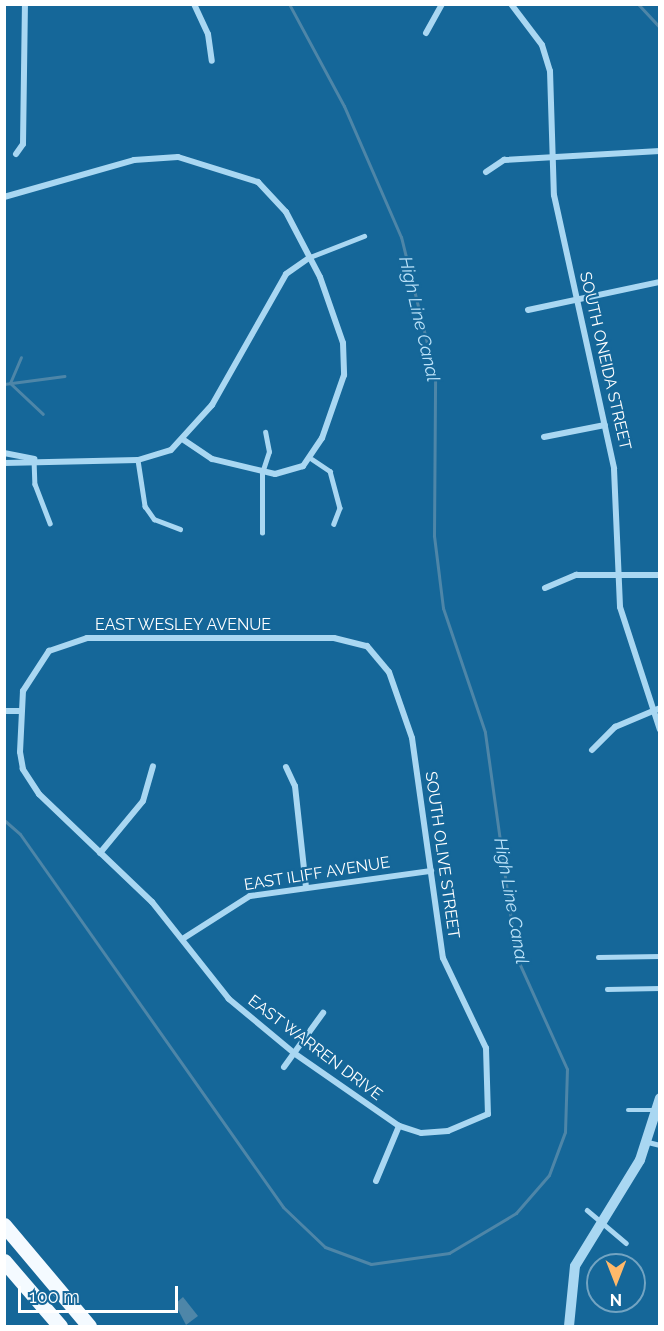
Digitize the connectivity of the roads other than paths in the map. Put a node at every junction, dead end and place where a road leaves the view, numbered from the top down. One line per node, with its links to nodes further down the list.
1 (25, 4): 8 (street)
2 (194, 4): 6 (street)
3 (442, 4): 5 (street)
4 (511, 4): 9 (street, SOUTH ONEIDA STREET)
5 (426, 33)
6 (212, 61)
7 (660, 151): 9 (street)
8 (16, 154)
9 (553, 157): 10 (street); 15 (street, SOUTH ONEIDA STREET)
10 (486, 172)
11 (4, 197): 13 (street)
12 (364, 236): 13 (lane)
13 (310, 257): 20 (street); 23 (street)
14 (660, 282): 15 (street)
15 (574, 301): 16 (street); 17 (street, SOUTH ONEIDA STREET)
16 (528, 310)
17 (605, 425): 19 (street); 31 (street, SOUTH ONEIDA STREET)
18 (265, 432): 26 (lane)
19 (544, 437)
20 (184, 440): 24 (street); 26 (street)
21 (4, 453): 22 (street)
22 (34, 459): 24 (street); 25 (street); 27 (lane)
23 (312, 459): 26 (street); 28 (lane)
24 (138, 460): 29 (lane)
25 (4, 463)
26 (262, 473): 30 (lane)
27 (50, 523)
28 (334, 524)
29 (180, 529)
30 (262, 533)
31 (619, 574): 32 (street); 33 (street); 35 (street, SOUTH ONEIDA STREET)
32 (660, 575)
33 (545, 588)
34 (367, 646): 37 (street, EAST WESLEY AVENUE); 43 (street, SOUTH OLIVE STREET)
35 (657, 709): 38 (street, SOUTH ONEIDA STREET); 39 (street)
36 (4, 711): 37 (street)
37 (20, 711): 42 (street, EAST WARREN DRIVE)
38 (660, 730)
39 (592, 750)
40 (153, 766): 42 (street)
41 (286, 767): 44 (street)
42 (100, 853): 45 (street, EAST WARREN DRIVE)
43 (430, 871): 44 (street, EAST ILIFF AVENUE); 53 (street, SOUTH OLIVE STREET)
44 (306, 887): 45 (street, EAST ILIFF AVENUE)
45 (184, 938): 51 (street, EAST WARREN DRIVE)
46 (660, 956): 47 (lane)
47 (598, 957)
48 (660, 988): 49 (lane)
49 (607, 989)
50 (323, 1013): 51 (street)
51 (294, 1053): 52 (street); 57 (street, EAST WARREN DRIVE)
52 (284, 1067)
53 (491, 1071): 57 (street, EAST WARREN DRIVE)
54 (660, 1098): 56 (street)
55 (628, 1110): 56 (lane)
56 (657, 1110): 58 (street)
57 (399, 1126): 60 (street)
58 (648, 1142): 59 (lane); 62 (street)
59 (660, 1145)
60 (376, 1181)
61 (586, 1210): 62 (lane)
62 (600, 1222): 64 (lane); 68 (street)
63 (4, 1225): 67 (main road)
64 (626, 1243)
65 (4, 1260): 66 (main road)
66 (60, 1326)
67 (89, 1326)
68 (568, 1326)

